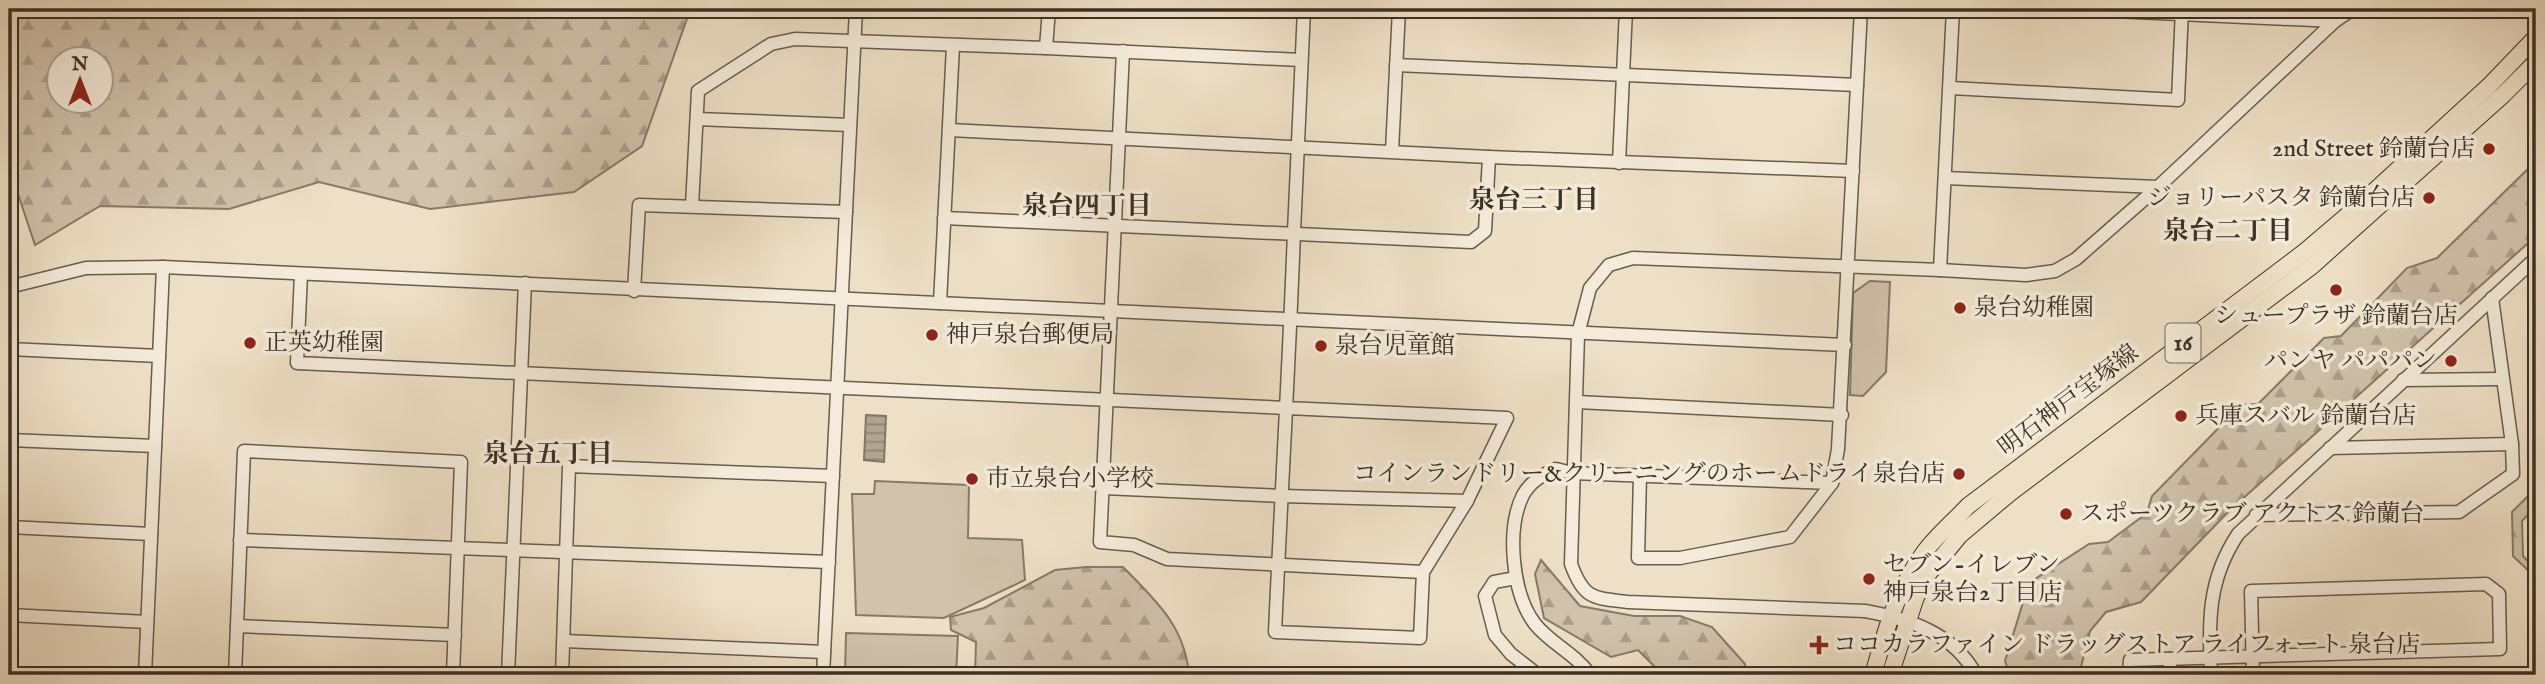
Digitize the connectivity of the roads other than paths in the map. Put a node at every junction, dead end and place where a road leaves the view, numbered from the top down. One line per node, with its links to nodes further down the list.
1 (856, 9): 13 (street)
2 (1049, 9): 15 (street)
3 (1304, 9): 17 (street)
4 (1399, 9): 19 (street)
5 (1626, 9): 20 (street)
6 (1861, 9): 21 (street)
7 (1953, 9): 22 (street)
8 (2069, 9): 10 (street)
9 (2353, 9): 11 (street)
10 (2182, 11): 11 (street); 22 (street)
11 (2336, 21): 33 (street)
12 (2536, 37): 87 (main road, 明石神戸宝塚線 / 16)
13 (854, 41): 14 (street); 23 (street); 24 (street)
14 (953, 46): 15 (street); 25 (street)
15 (1046, 48): 16 (street)
16 (1123, 51): 17 (street); 26 (street)
17 (1301, 60): 27 (street)
18 (2536, 62): 88 (main road, 明石神戸宝塚線 / 16)
19 (1396, 65): 20 (street); 28 (street)
20 (1622, 75): 21 (street); 30 (street)
21 (1857, 85): 31 (street)
22 (1951, 88): 32 (street)
23 (697, 119): 24 (street); 34 (street)
24 (850, 125): 35 (street)
25 (950, 130): 26 (street); 36 (street)
26 (1120, 139): 27 (street); 37 (street)
27 (1298, 147): 28 (street); 38 (street)
28 (1392, 151): 29 (street)
29 (1489, 157): 30 (street); 38 (street)
30 (1619, 163): 31 (street)
31 (1853, 171): 41 (street)
32 (1945, 178): 33 (street); 42 (street)
33 (2158, 187): 42 (street)
34 (692, 206): 35 (street); 46 (street)
35 (846, 212): 48 (street)
36 (944, 218): 37 (street); 49 (street)
37 (1115, 226): 38 (street); 50 (street)
38 (1294, 235): 51 (street)
39 (2536, 258): 47 (street)
40 (163, 267): 43 (street); 45 (street); 55 (street)
41 (1849, 267): 42 (street); 52 (street); 53 (street)
42 (1940, 270)
43 (301, 274): 44 (street); 56 (street)
44 (525, 283): 46 (street); 56 (street)
45 (9, 287)
46 (634, 290): 48 (street)
47 (2492, 298): 57 (street); 58 (street)
48 (842, 300): 49 (street); 59 (street)
49 (940, 303): 50 (street)
50 (1112, 313): 51 (street); 60 (street)
51 (1290, 321): 52 (street); 62 (street)
52 (1578, 334): 53 (street); 61 (street)
53 (1845, 345): 63 (street)
54 (9, 349): 55 (street)
55 (159, 356): 66 (street)
56 (520, 372): 59 (street); 80 (street)
57 (2502, 379): 58 (street); 65 (street)
58 (2403, 380): 67 (street)
59 (837, 388): 60 (street); 70 (street)
60 (1107, 400): 62 (street); 72 (street)
61 (1577, 402): 63 (street); 68 (street)
62 (1286, 407): 73 (street); 74 (street)
63 (1842, 415): 71 (street)
64 (9, 440): 66 (street)
65 (2512, 444): 67 (street); 75 (street)
66 (155, 446): 77 (street)
67 (2330, 448): 75 (street)
68 (1572, 473): 69 (street); 85 (street); 87 (street)
69 (1640, 475): 71 (street); 71 (street)
70 (833, 476): 81 (street); 82 (street)
71 (1832, 484)
72 (1104, 488): 73 (street); 83 (street)
73 (1282, 496): 74 (street); 83 (street)
74 (1467, 500): 84 (street)
75 (2256, 515): 95 (street)
76 (9, 527): 77 (street)
77 (151, 534): 89 (street)
78 (240, 540): 79 (street); 79 (street); 90 (street)
79 (458, 548): 80 (street); 91 (street)
80 (513, 551): 81 (street); 100 (street)
81 (566, 552): 82 (street); 92 (street)
82 (829, 562): 93 (street)
83 (1278, 564): 84 (street); 84 (street)
84 (1423, 572)
85 (1516, 578): 103 (street); 104 (street)
86 (9, 615): 89 (street)
87 (1890, 616): 88 (street); 105 (main road, 明石神戸宝塚線 / 16)
88 (1907, 620): 106 (main road, 明石神戸宝塚線 / 16); 107 (street)
89 (147, 622): 97 (street)
90 (237, 626): 91 (street); 98 (street)
91 (455, 635): 99 (street)
92 (564, 641): 93 (street); 101 (street)
93 (824, 652): 102 (street)
94 (2253, 655): 94 (street); 95 (street); 111 (street)
95 (2210, 657): 96 (street); 110 (street)
96 (2170, 659): 108 (street); 109 (street)
97 (145, 675)
98 (235, 675)
99 (453, 675)
100 (508, 675)
101 (562, 675)
102 (823, 675)
103 (1538, 675)
104 (1590, 675)
105 (1873, 675)
106 (1890, 675)
107 (1976, 675)
108 (2129, 675)
109 (2170, 675)
110 (2211, 675)
111 (2253, 675)

